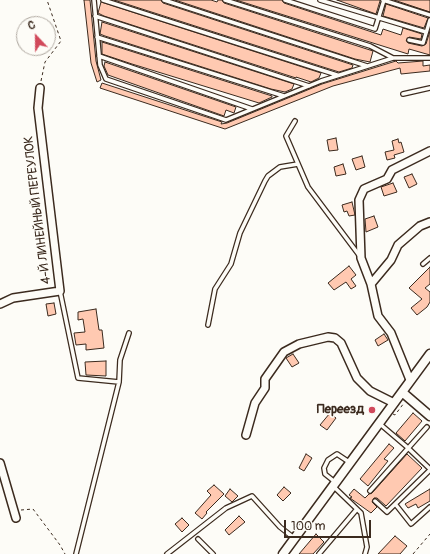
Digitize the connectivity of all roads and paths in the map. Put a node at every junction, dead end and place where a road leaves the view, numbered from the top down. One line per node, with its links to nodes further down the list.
1 (47, 0): 22 (path)
2 (94, 0): 10 (lane)
3 (103, 0): 20 (lane)
4 (164, 0): 19 (lane)
5 (225, 0): 17 (lane)
6 (285, 0): 11 (lane)
7 (320, 0): 11 (lane)
8 (384, 0): 9 (lane); 11 (lane)
9 (430, 15)
10 (95, 16): 14 (lane); 21 (lane)
11 (378, 19): 13 (lane)
12 (430, 20): 13 (lane)
13 (426, 32): 15 (lane)
14 (97, 37): 16 (lane); 25 (lane)
15 (409, 40)
16 (99, 56): 26 (lane); 26 (lane)
17 (393, 58): 18 (lane); 19 (lane)
18 (430, 58)
19 (368, 66): 20 (lane)
20 (338, 76): 21 (lane)
21 (309, 86): 25 (lane)
22 (40, 88): 35 (street, 4-Й ЛИНЕЙНЫЙ ПЕРЕУЛОК)
23 (430, 88): 24 (lane)
24 (403, 94)
25 (284, 96): 26 (lane)
26 (252, 109)
27 (295, 121): 29 (lane)
28 (430, 151): 31 (street)
29 (298, 164): 31 (lane); 37 (lane)
30 (430, 222): 34 (street)
31 (361, 258): 34 (street)
32 (430, 258): 33 (lane)
33 (423, 264)
34 (371, 284): 40 (street)
35 (60, 291): 36 (street, 4-Й ЛИНЕЙНЫЙ ПЕРЕУЛОК); 41 (lane)
36 (0, 304)
37 (208, 325)
38 (129, 333): 41 (lane)
39 (429, 357): 40 (street)
40 (410, 380): 42 (street)
41 (119, 382): 65 (lane)
42 (405, 395): 43 (street); 44 (path); 45 (street)
43 (394, 403): 44 (street); 48 (street)
44 (388, 411): 46 (street)
45 (430, 416)
46 (379, 424): 49 (lane); 51 (street)
47 (427, 427): 49 (lane)
48 (246, 434)
49 (408, 447): 52 (lane); 54 (lane)
50 (0, 463): 59 (street)
51 (350, 463): 53 (street); 53 (lane)
52 (430, 470): 56 (lane)
53 (335, 484): 58 (lane); 63 (street)
54 (370, 491)
55 (375, 501): 56 (lane)
56 (396, 505): 57 (lane)
57 (430, 507)
58 (357, 509): 69 (lane); 70 (lane)
59 (14, 510): 60 (street); 64 (path)
60 (16, 518)
61 (430, 534): 71 (path)
62 (198, 538): 67 (lane)
63 (295, 539): 66 (lane); 68 (street)
64 (65, 554)
65 (76, 554)
66 (167, 554)
67 (213, 554)
68 (283, 554)
69 (319, 554)
70 (365, 554)
71 (413, 554)

